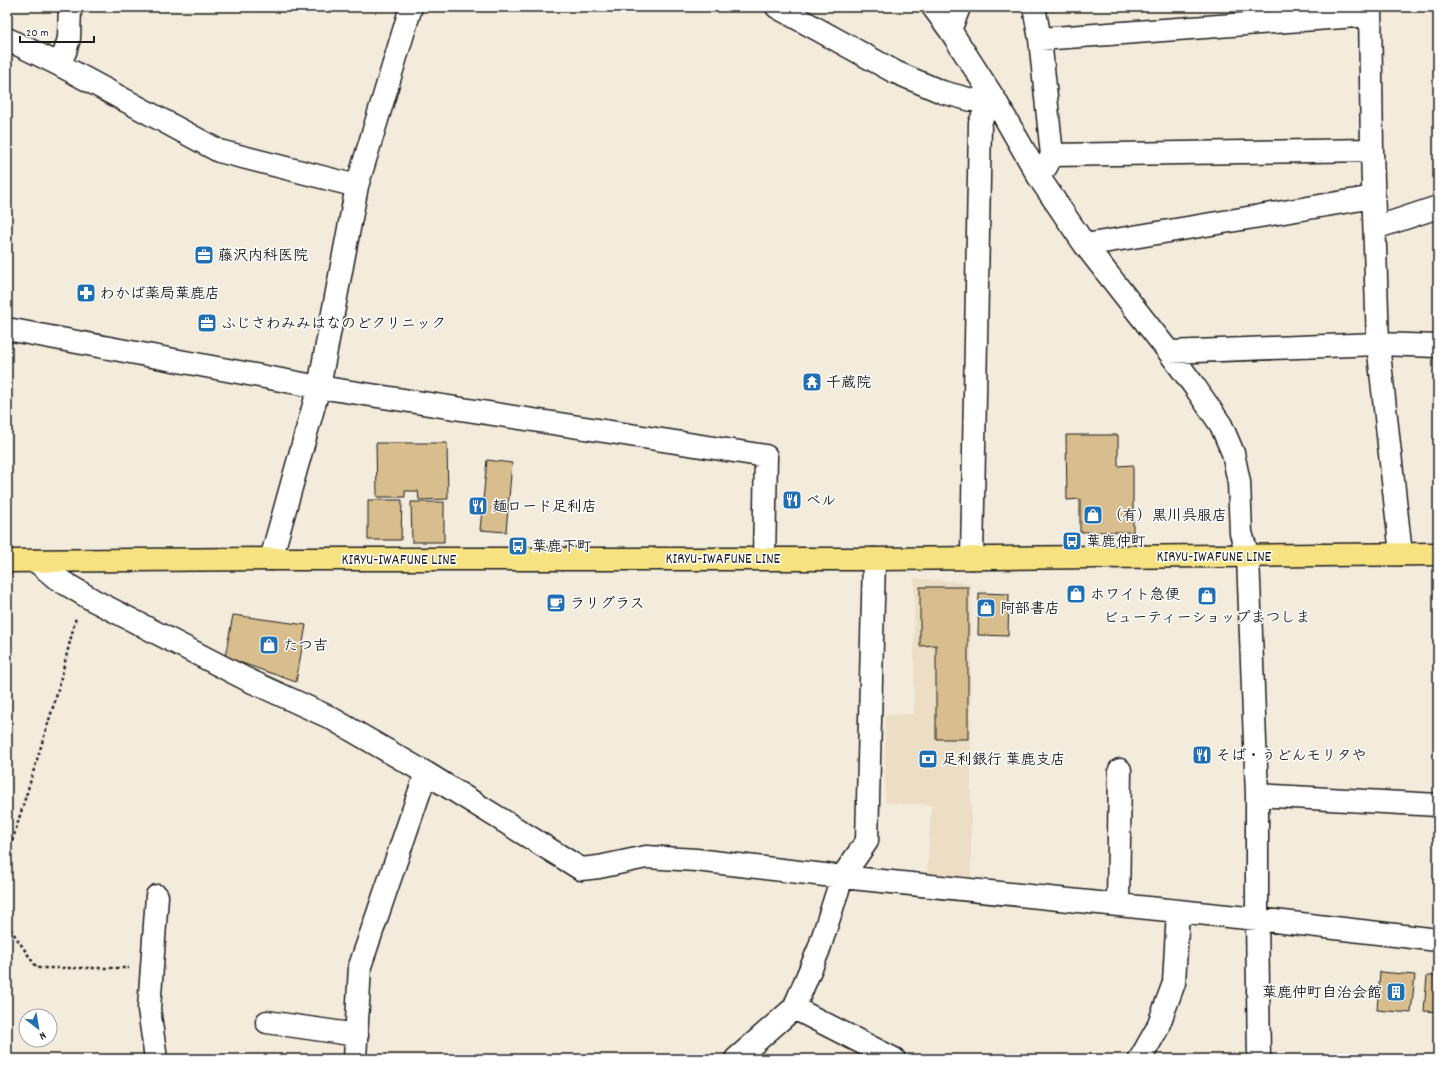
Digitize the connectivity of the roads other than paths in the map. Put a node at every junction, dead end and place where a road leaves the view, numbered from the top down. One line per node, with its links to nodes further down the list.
1 (70, 7): 11 (street)
2 (411, 7): 16 (street)
3 (776, 7): 12 (street)
4 (933, 7): 8 (street)
5 (957, 7): 8 (street)
6 (1034, 7): 10 (street)
7 (1370, 11): 10 (street); 13 (street)
8 (950, 30): 12 (street)
9 (7, 39): 11 (street)
10 (1040, 39): 14 (street)
11 (58, 64): 16 (street)
12 (995, 100): 15 (street); 31 (street)
13 (1372, 150): 14 (street); 17 (street)
14 (1052, 155): 15 (street)
15 (1040, 179): 20 (street)
16 (357, 186): 25 (street)
17 (1374, 197): 19 (street); 20 (street)
18 (1438, 207): 19 (street)
19 (1375, 228): 22 (street)
20 (1085, 245): 24 (street)
21 (7, 329): 25 (street)
22 (1378, 344): 23 (street); 24 (street); 26 (street)
23 (1438, 346)
24 (1169, 352): 28 (street)
25 (319, 387): 29 (street); 30 (street)
26 (1401, 554): 27 (main road, KIRYU-IWAFUNE LINE); 28 (main road, KIRYU-IWAFUNE LINE)
27 (1438, 554)
28 (1248, 556): 31 (main road, KIRYU-IWAFUNE LINE); 37 (street)
29 (271, 558): 30 (main road, KIRYU-IWAFUNE LINE); 34 (main road, KIRYU-IWAFUNE LINE)
30 (764, 558): 32 (main road, KIRYU-IWAFUNE LINE)
31 (972, 558): 32 (main road, KIRYU-IWAFUNE LINE)
32 (874, 559): 39 (street)
33 (7, 561): 34 (main road, KIRYU-IWAFUNE LINE)
34 (36, 561): 36 (street)
35 (1120, 770): 41 (street)
36 (426, 773): 39 (street); 47 (street)
37 (1256, 795): 38 (street); 43 (street)
38 (1438, 805)
39 (842, 877): 41 (street); 45 (street)
40 (157, 896): 48 (street)
41 (1118, 905): 42 (street)
42 (1178, 911): 43 (street); 52 (street)
43 (1257, 919): 44 (street); 53 (street)
44 (1438, 940)
45 (794, 1008): 50 (street); 51 (street)
46 (267, 1022): 47 (street)
47 (357, 1035): 49 (street)
48 (156, 1059)
49 (355, 1059)
50 (736, 1059)
51 (894, 1059)
52 (1140, 1059)
53 (1260, 1059)

